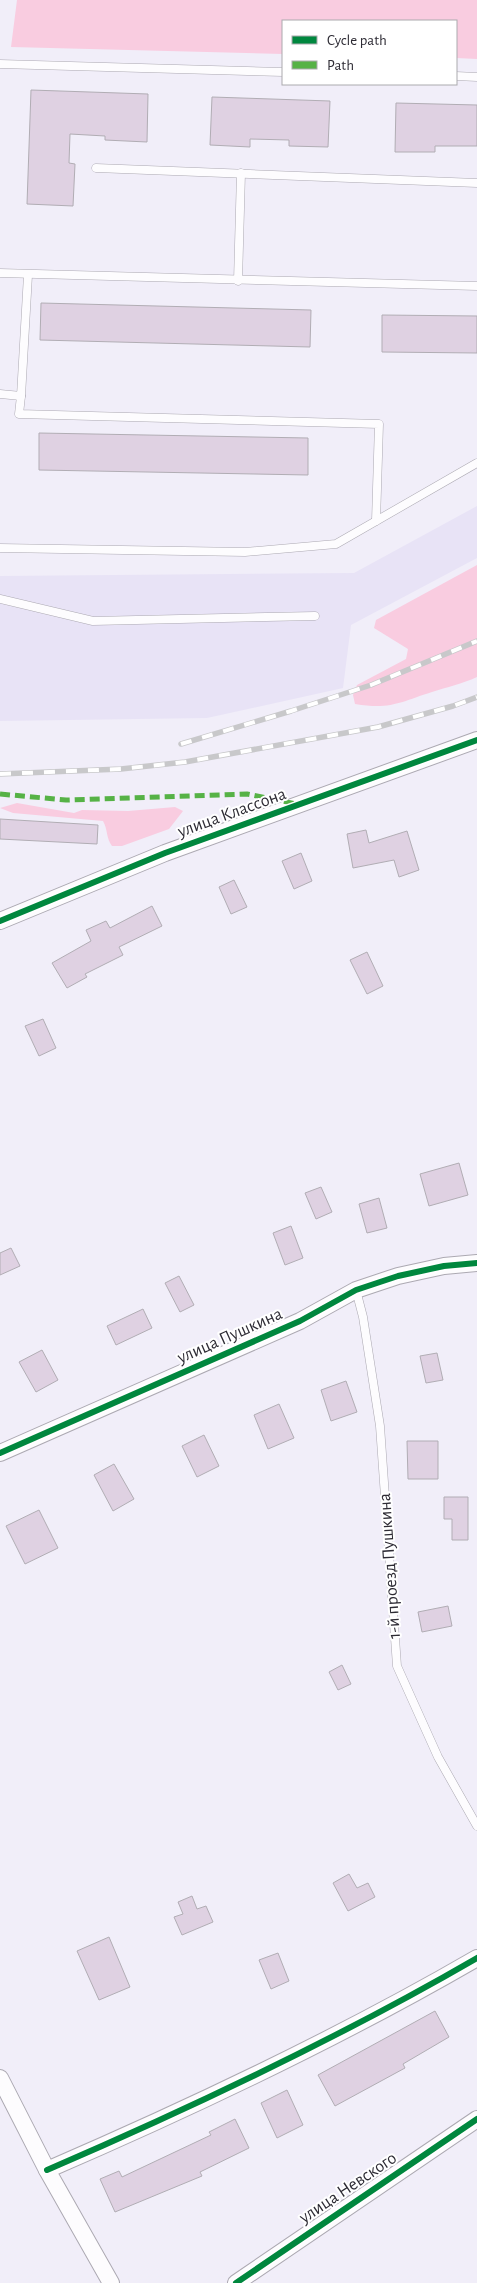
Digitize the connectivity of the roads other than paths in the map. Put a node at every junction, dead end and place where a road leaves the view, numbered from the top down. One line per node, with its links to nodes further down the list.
1 (0, 64): 2 (lane)
2 (282, 72)
3 (457, 76): 4 (lane)
4 (477, 77)
5 (96, 168): 6 (lane)
6 (241, 173): 7 (lane); 10 (lane)
7 (477, 183)
8 (0, 273): 9 (lane)
9 (28, 275): 10 (lane); 13 (lane)
10 (238, 280): 11 (lane)
11 (477, 286)
12 (0, 394): 13 (lane)
13 (20, 396): 15 (lane)
14 (477, 462): 15 (lane)
15 (376, 521): 16 (lane)
16 (0, 548)
17 (0, 599): 18 (lane)
18 (315, 616)
19 (477, 740): 20 (street, улица Классона)
20 (0, 921)
21 (477, 1263): 22 (street, улица Пушкина)
22 (356, 1290): 23 (street, улица Пушкина); 24 (lane, 1-й проезд Пушкина)
23 (0, 1453)
24 (477, 1826)
25 (477, 1958): 28 (street)
26 (0, 2078): 28 (street)
27 (477, 2119): 30 (street, улица Невского)
28 (47, 2170): 29 (street)
29 (111, 2283)
30 (236, 2283)

